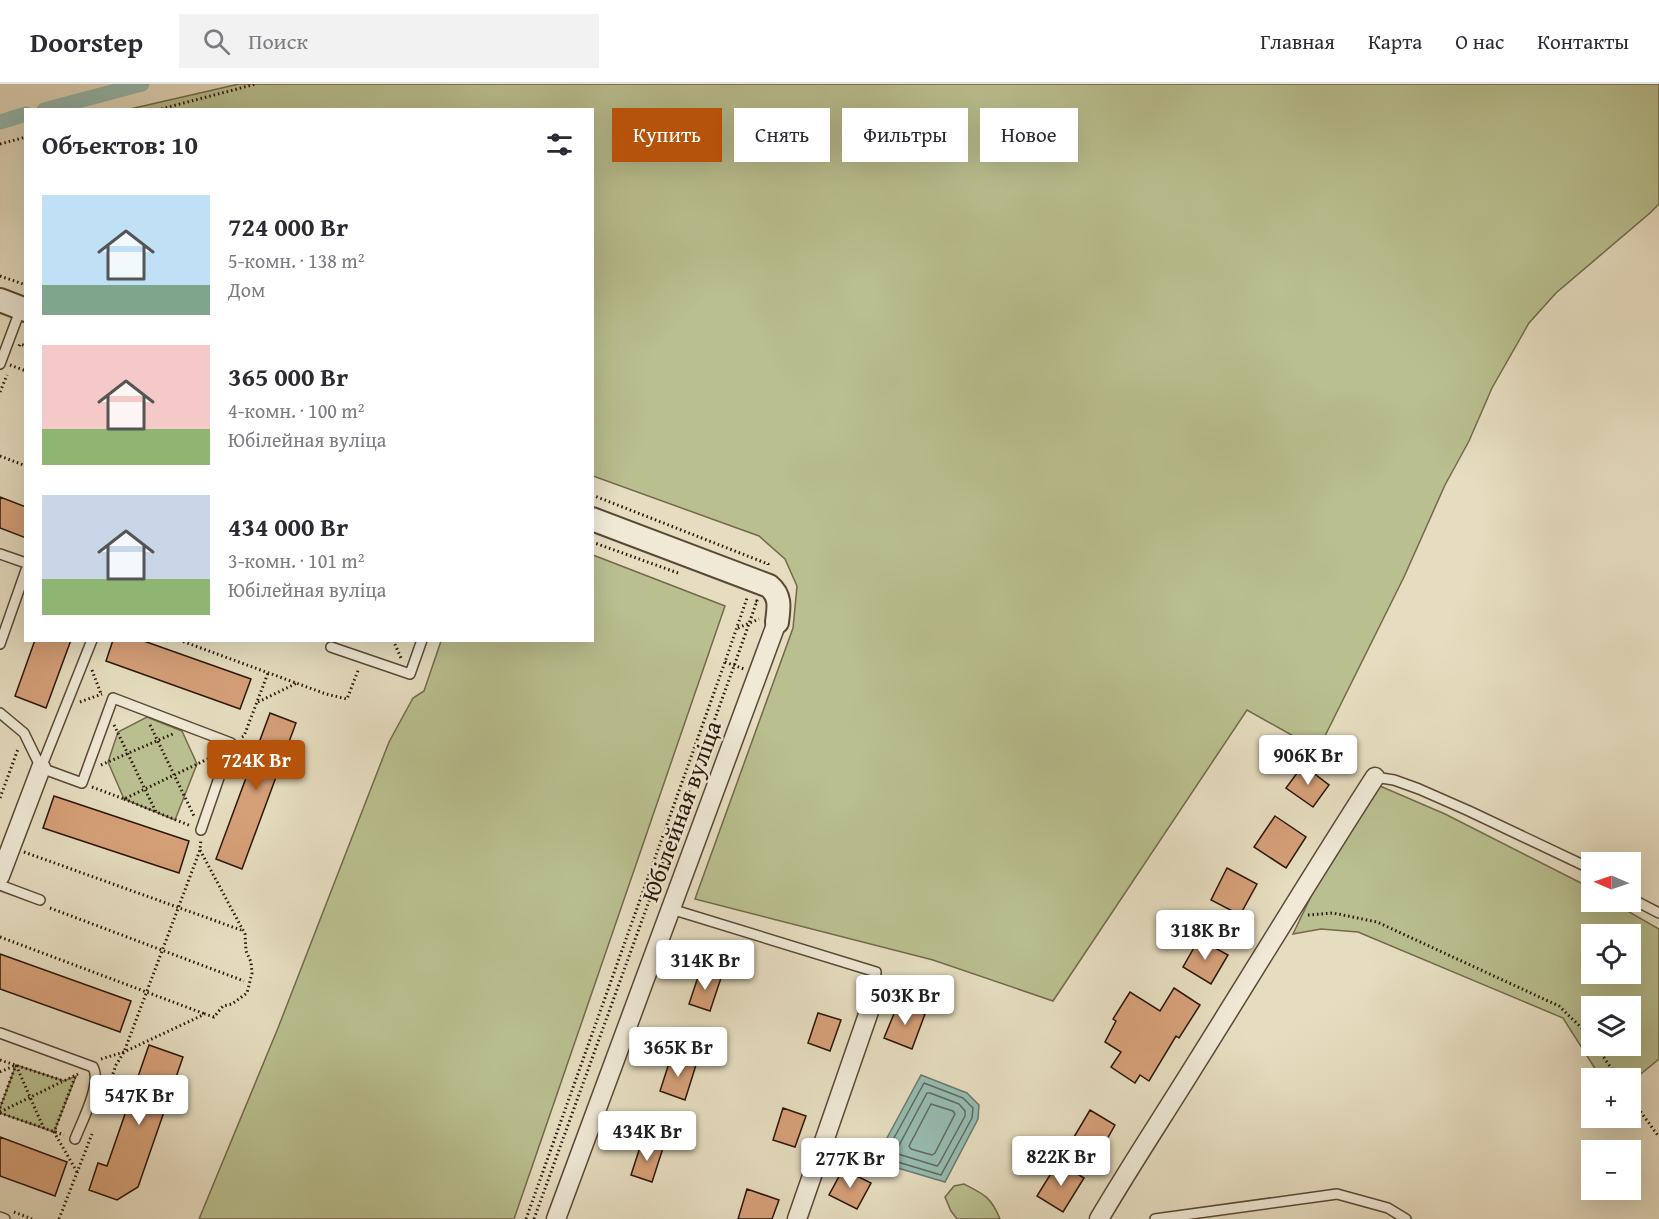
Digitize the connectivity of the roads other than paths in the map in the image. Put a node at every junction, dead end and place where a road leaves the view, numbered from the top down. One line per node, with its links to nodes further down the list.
1 (0, 300): 2 (street)
2 (23, 309): 3 (lane)
3 (0, 363)
4 (594, 520): 8 (street)
5 (0, 554): 6 (lane)
6 (24, 562)
7 (24, 576): 11 (lane)
8 (770, 620): 22 (street, Юбілейная вуліца)
9 (91, 642): 14 (lane)
10 (421, 642): 12 (lane)
11 (0, 644)
12 (336, 645)
13 (0, 713): 14 (lane)
14 (41, 768): 16 (lane); 18 (street)
15 (1375, 777): 17 (lane); 31 (street)
16 (201, 830)
17 (1581, 864)
18 (0, 876)
19 (0, 885): 20 (lane)
20 (40, 900)
21 (1641, 904): 23 (lane)
22 (671, 909): 24 (lane); 29 (street, Юбілейная вуліца)
23 (1659, 913)
24 (873, 1000): 30 (street)
25 (0, 1033): 26 (lane)
26 (75, 1139)
27 (0, 1217): 28 (lane)
28 (5, 1219)
29 (556, 1219)
30 (797, 1219)
31 (1103, 1219)
32 (1155, 1219): 33 (lane)
33 (1406, 1219)

